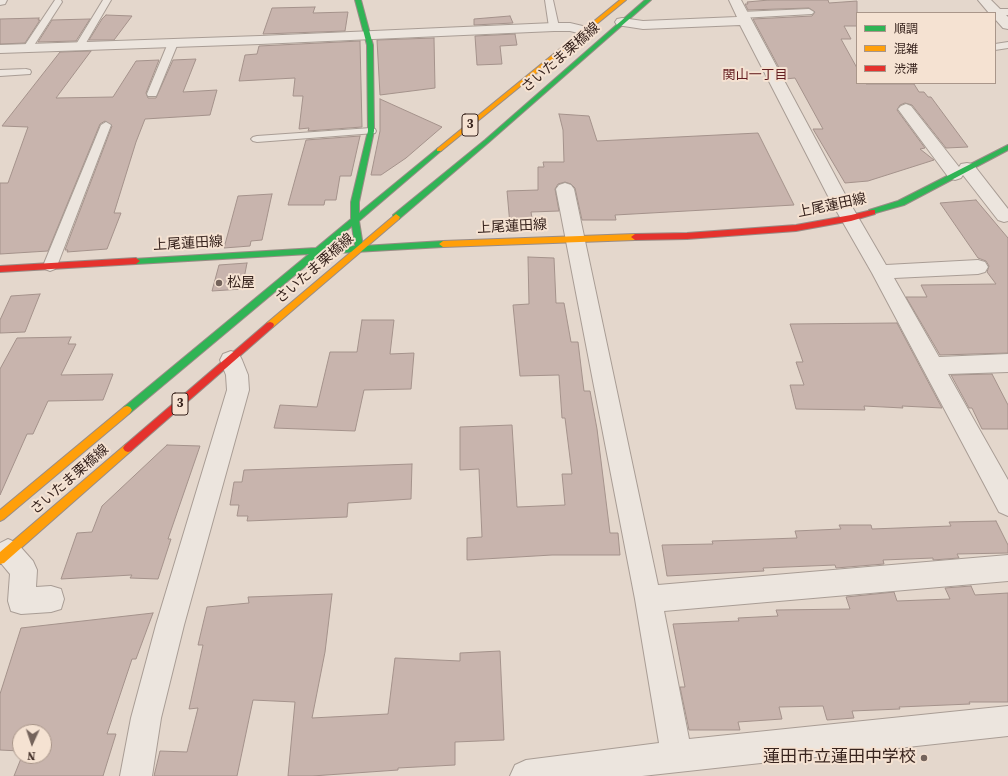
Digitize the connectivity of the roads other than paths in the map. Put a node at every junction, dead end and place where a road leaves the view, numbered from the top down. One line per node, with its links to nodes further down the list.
1 (107, 0): 18 (lane)
2 (358, 0): 15 (main road)
3 (548, 0): 13 (lane)
4 (623, 0): 14 (main road, さいたま栗橋線 / 3)
5 (648, 0): 12 (main road, さいたま栗橋線 / 3)
6 (735, 0): 11 (street)
7 (984, 0): 10 (street)
8 (58, 2): 20 (lane)
9 (809, 12): 11 (lane)
10 (1002, 17)
11 (743, 18): 12 (street); 33 (street)
12 (622, 22): 36 (main road, さいたま栗橋線 / 3)
13 (554, 27): 14 (street); 15 (street)
14 (586, 31): 34 (main road, さいたま栗橋線 / 3)
15 (368, 35): 16 (street); 27 (main road)
16 (173, 44): 18 (street); 24 (lane)
17 (1008, 45): 19 (lane)
18 (80, 46): 20 (street)
19 (996, 46)
20 (28, 48): 21 (street)
21 (0, 49)
22 (26, 72): 23 (lane)
23 (0, 73)
24 (152, 94)
25 (906, 109): 30 (street)
26 (106, 125): 38 (lane)
27 (371, 131): 28 (lane); 34 (main road)
28 (257, 139)
29 (1008, 147): 30 (main road, 上尾蓮田線)
30 (961, 171): 32 (street); 33 (main road, 上尾蓮田線)
31 (565, 189): 35 (street)
32 (1004, 216)
33 (851, 218): 35 (main road, 上尾蓮田線); 41 (street)
34 (355, 219): 36 (main road); 37 (main road, さいたま栗橋線 / 3)
35 (576, 238): 36 (main road, 上尾蓮田線); 50 (street)
36 (359, 248): 37 (main road, 上尾蓮田線); 42 (main road, さいたま栗橋線 / 3)
37 (317, 251): 38 (main road, 上尾蓮田線); 46 (main road, さいたま栗橋線 / 3)
38 (50, 266): 40 (main road, 上尾蓮田線)
39 (978, 267): 41 (street)
40 (0, 269)
41 (881, 272): 44 (street)
42 (231, 360): 47 (main road, さいたま栗橋線 / 3); 53 (street)
43 (1008, 363): 44 (street)
44 (932, 366): 45 (street)
45 (1008, 504)
46 (0, 516)
47 (4, 555): 49 (street)
48 (1008, 568): 50 (street)
49 (51, 598)
50 (648, 599): 52 (street)
51 (1008, 721): 52 (street)
52 (676, 756): 54 (street)
53 (136, 776)
54 (526, 776)

